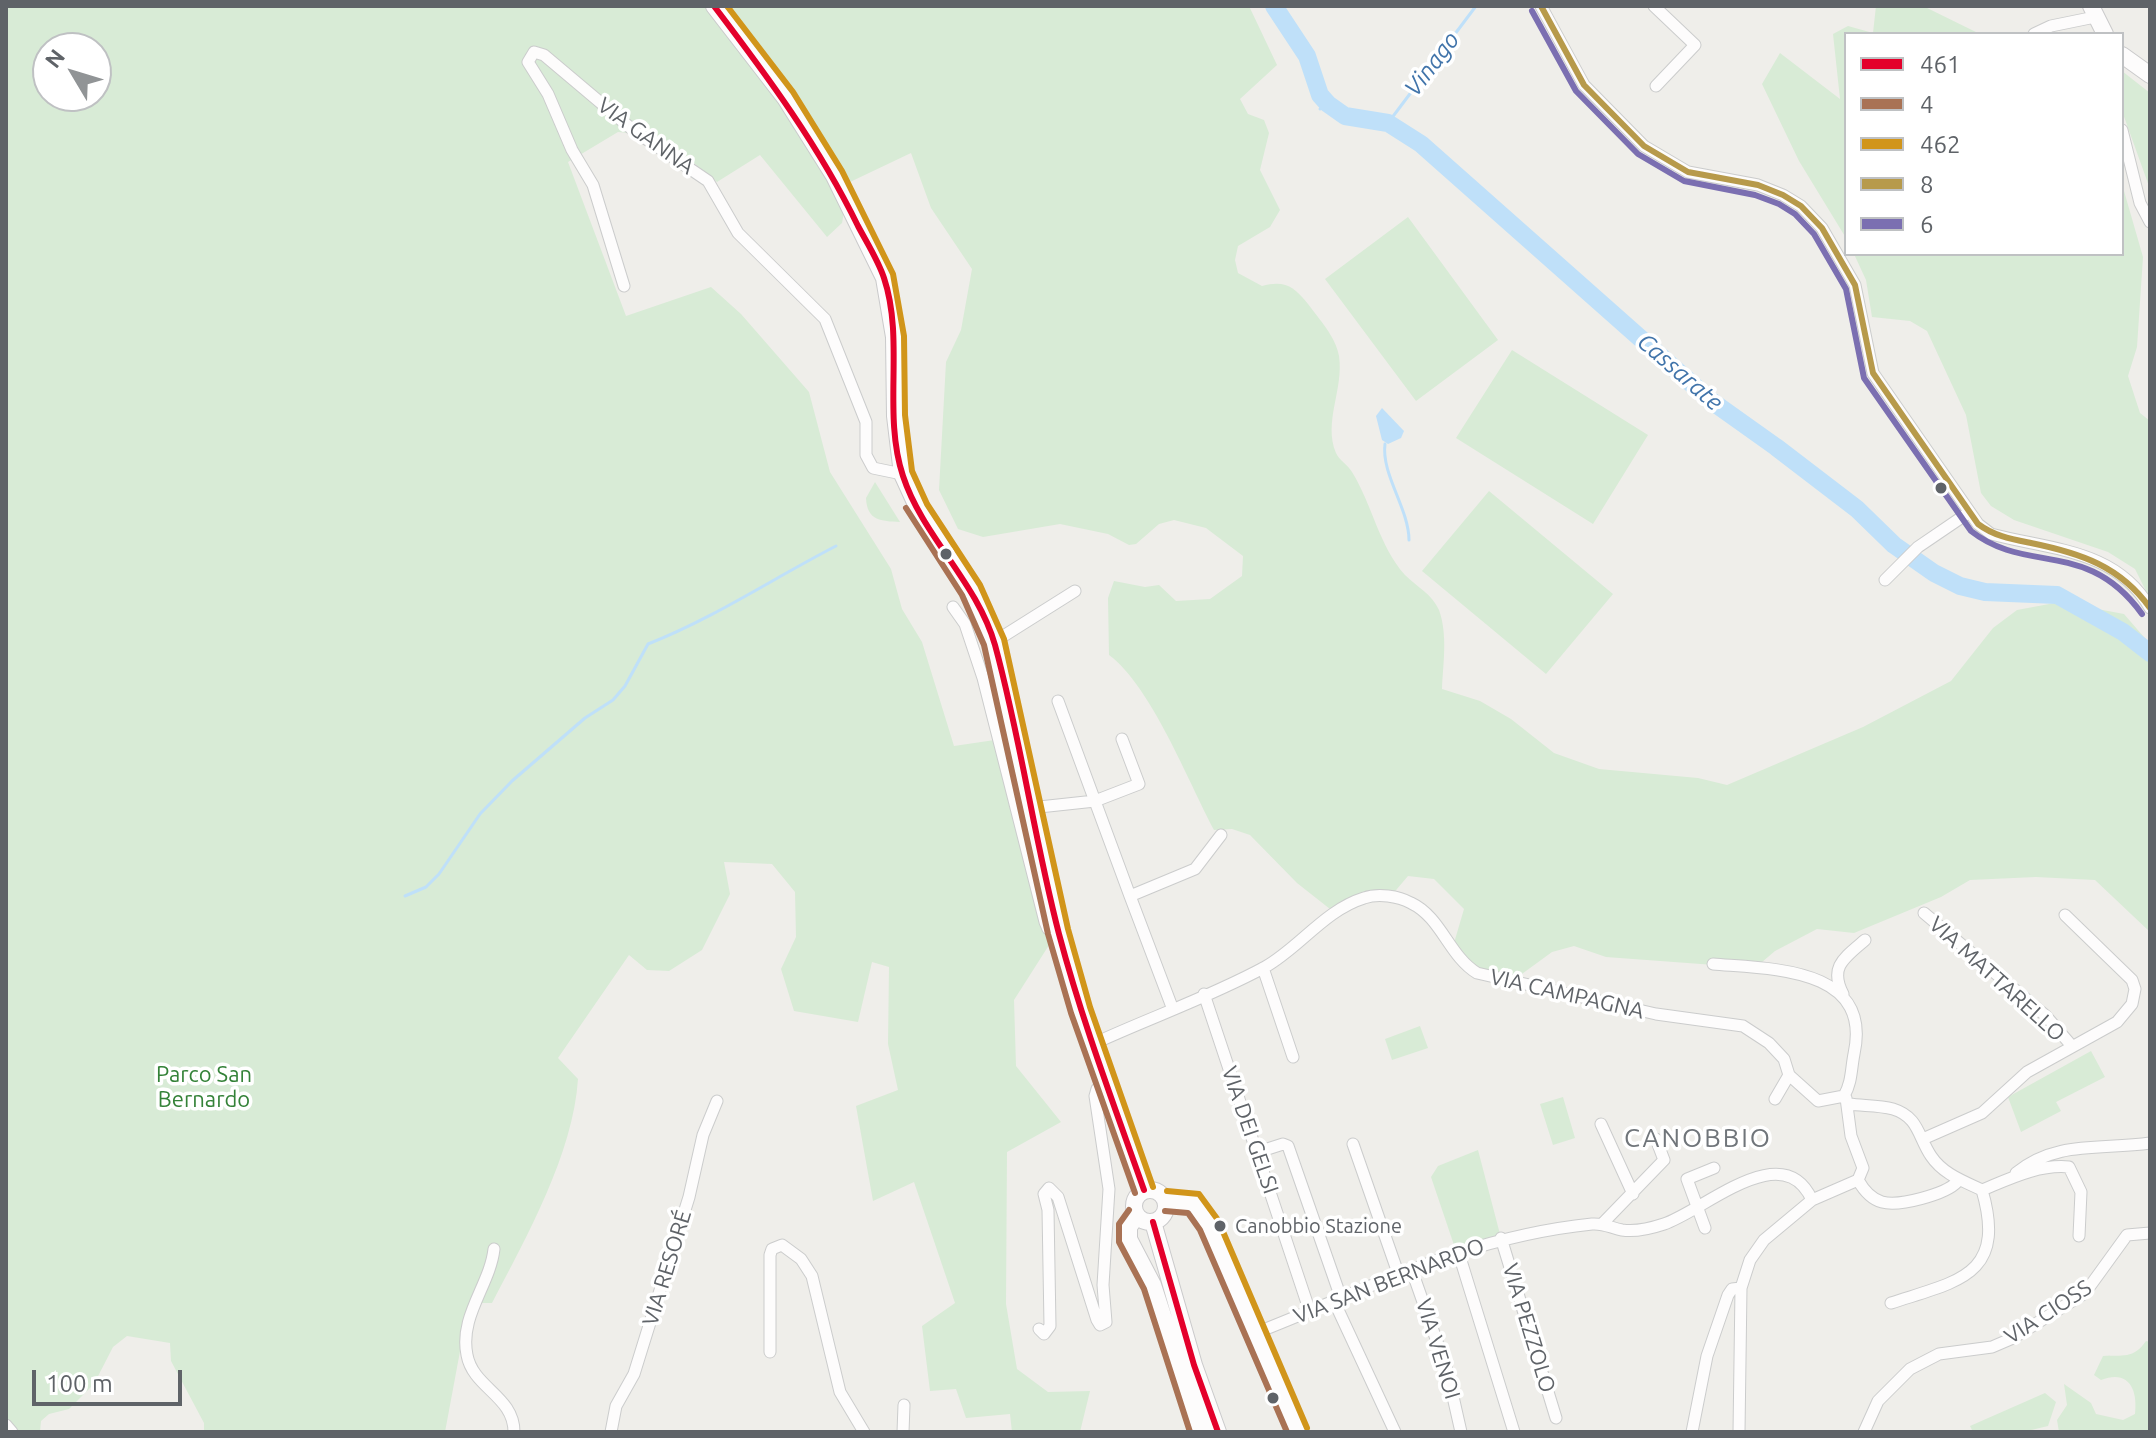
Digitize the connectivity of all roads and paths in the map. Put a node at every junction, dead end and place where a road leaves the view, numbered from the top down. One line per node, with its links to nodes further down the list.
1 (714, 6): 13 (main road)
2 (1541, 6): 14 (street)
3 (1654, 6): 9 (street)
4 (2093, 12): 5 (street); 6 (main road)
5 (2038, 32)
6 (2104, 32)
7 (2124, 56): 8 (main road)
8 (2150, 75)
9 (1656, 86)
10 (2124, 138): 11 (street)
11 (2150, 222)
12 (624, 286): 13 (street, VIA GANNA)
13 (902, 474): 19 (main road)
14 (1968, 513): 15 (street); 18 (street)
15 (1885, 580)
16 (1075, 591): 19 (street)
17 (953, 607): 28 (street)
18 (2150, 608)
19 (994, 642): 23 (main road)
20 (1058, 701): 22 (street)
21 (1122, 739): 22 (street)
22 (1095, 801): 23 (street); 25 (street)
23 (1030, 808): 28 (main road)
24 (1221, 835): 25 (street)
25 (1130, 896): 34 (street)
26 (1924, 913): 36 (street, VIA MATTARELLO)
27 (2065, 915): 36 (street)
28 (1058, 931): 35 (main road)
29 (1865, 940): 33 (street)
30 (1713, 964): 33 (street)
31 (1263, 968): 32 (street, VIA CAMPAGNA); 37 (street); 38 (street, VIA CAMPAGNA)
32 (1204, 994): 34 (street, VIA CAMPAGNA); 48 (street, VIA DEI GELSI)
33 (1844, 997): 41 (street)
34 (1172, 1007): 35 (street, VIA CAMPAGNA)
35 (1093, 1044): 39 (main road)
36 (2071, 1045): 44 (street)
37 (1293, 1057)
38 (1789, 1075): 40 (street); 41 (street, VIA CAMPAGNA)
39 (1106, 1083): 53 (main road); 73 (street)
40 (1775, 1099)
41 (1847, 1100): 44 (street); 51 (street)
42 (717, 1101): 81 (street, VIA RESORÉ)
43 (1601, 1124): 55 (street)
44 (1922, 1133): 52 (street)
45 (1656, 1139): 55 (street)
46 (2150, 1143): 50 (street)
47 (1353, 1144): 68 (street)
48 (1258, 1152): 70 (street); 72 (street, VIA DEI GELSI)
49 (1714, 1168): 58 (street)
50 (2009, 1179): 54 (street); 63 (street)
51 (1858, 1180): 52 (street); 56 (street)
52 (1957, 1182): 54 (street)
53 (1144, 1190): 57 (main road); 59 (main road)
54 (1982, 1190): 71 (street)
55 (1633, 1194): 60 (street)
56 (1814, 1199): 58 (street, VIA SAN BERNARDO); 69 (street)
57 (1166, 1201): 59 (main road); 74 (main road)
58 (1697, 1206): 60 (street, VIA SAN BERNARDO); 61 (street)
59 (1145, 1219): 84 (main road); 85 (main road)
60 (1603, 1223): 64 (street, VIA SAN BERNARDO)
61 (1705, 1228)
62 (2150, 1233): 92 (street, VIA CIOSS)
63 (2079, 1236)
64 (1501, 1238): 66 (street, VIA SAN BERNARDO); 77 (street, VIA PEZZOLO)
65 (494, 1249): 80 (street)
66 (1458, 1251): 67 (street, VIA SAN BERNARDO); 89 (street)
67 (1411, 1268): 68 (street, VIA SAN BERNARDO); 88 (street, VIA VENOI)
68 (1398, 1273): 70 (street, VIA SAN BERNARDO)
69 (1741, 1288): 90 (street); 91 (street)
70 (1337, 1299): 72 (street, VIA SAN BERNARDO); 87 (street)
71 (1891, 1303)
72 (1310, 1312): 74 (street, VIA SAN BERNARDO)
73 (1039, 1329)
74 (1258, 1332): 86 (main road)
75 (770, 1352): 82 (street)
76 (904, 1405): 83 (street)
77 (1556, 1418)
78 (6, 1425): 79 (street)
79 (12, 1432)
80 (514, 1432)
81 (611, 1432)
82 (864, 1432)
83 (903, 1432)
84 (1201, 1432)
85 (1218, 1432)
86 (1298, 1432)
87 (1395, 1432)
88 (1461, 1432)
89 (1514, 1432)
90 (1692, 1432)
91 (1739, 1432)
92 (1864, 1432)

